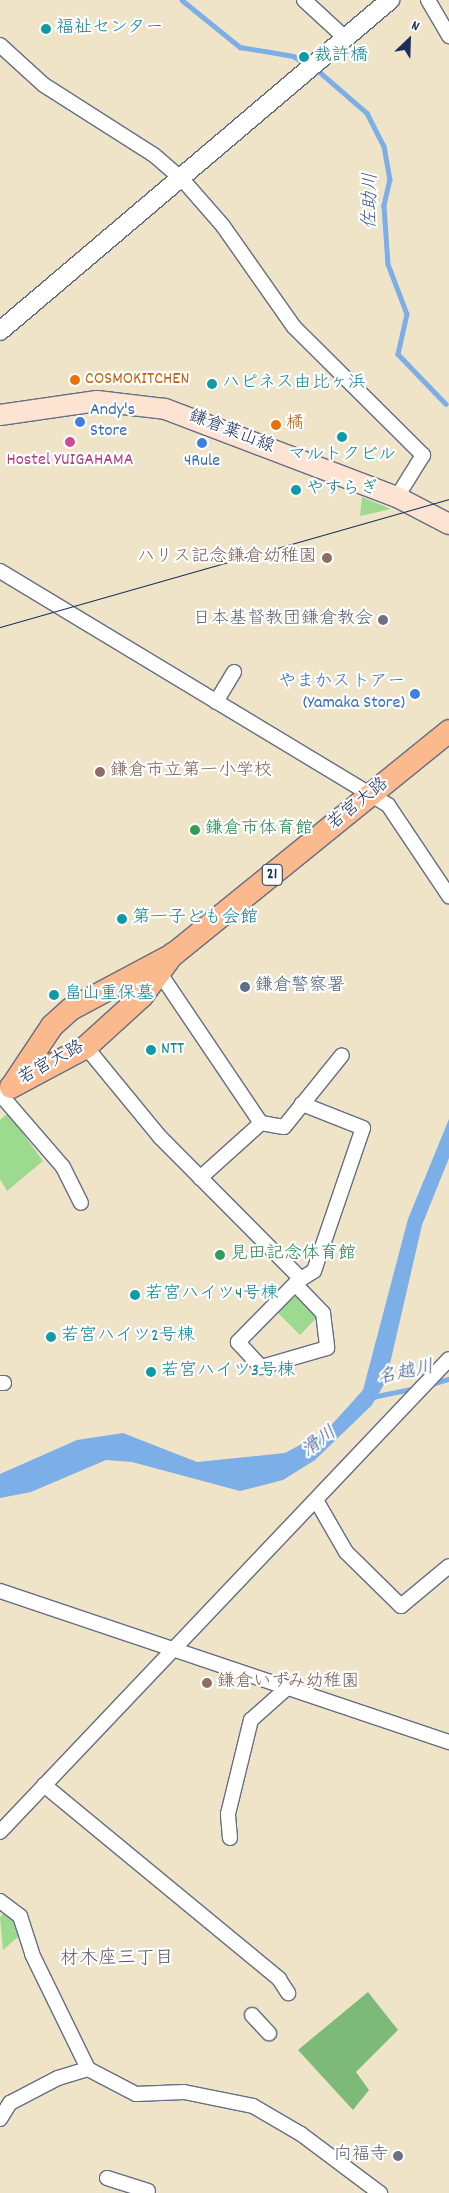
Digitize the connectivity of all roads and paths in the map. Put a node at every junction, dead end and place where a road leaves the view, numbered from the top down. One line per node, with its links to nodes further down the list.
1 (304, 0): 4 (street)
2 (390, 0): 4 (street)
3 (428, 0): 5 (street)
4 (342, 36): 7 (street)
5 (449, 36)
6 (0, 45): 7 (street)
7 (182, 179): 8 (street); 10 (street)
8 (0, 330)
9 (0, 415): 10 (main road, 鎌倉葉山線)
10 (397, 497): 11 (main road, 鎌倉葉山線)
11 (449, 524)
12 (0, 571): 14 (street)
13 (234, 672): 14 (street)
14 (216, 702): 16 (street)
15 (449, 731): 16 (main road, 若宮大路 / 21)
16 (370, 797): 17 (street); 18 (main road, 若宮大路 / 21)
17 (449, 896)
18 (174, 954): 19 (main road, 若宮大路 / 21); 22 (main road, 若宮大路 / 21)
19 (160, 975): 20 (main road, 若宮大路 / 21); 24 (street)
20 (86, 1047): 22 (main road, 若宮大路 / 21); 25 (street)
21 (342, 1055): 23 (street)
22 (4, 1092): 26 (street)
23 (302, 1104): 24 (street); 27 (street)
24 (261, 1123): 25 (street)
25 (200, 1178): 27 (street)
26 (81, 1203)
27 (298, 1282): 27 (street)
28 (449, 1360): 29 (street)
29 (316, 1500): 30 (street); 32 (street)
30 (449, 1566)
31 (0, 1592): 32 (street)
32 (170, 1650): 33 (street); 35 (street)
33 (287, 1688): 34 (street); 37 (street)
34 (449, 1742)
35 (44, 1785): 36 (street); 39 (street)
36 (0, 1832)
37 (230, 1838)
38 (0, 1901): 42 (street)
39 (288, 1993)
40 (252, 2015): 41 (street)
41 (269, 2033)
42 (88, 2069): 43 (street); 46 (street)
43 (0, 2119)
44 (107, 2178): 45 (street)
45 (148, 2191)
46 (380, 2193)

